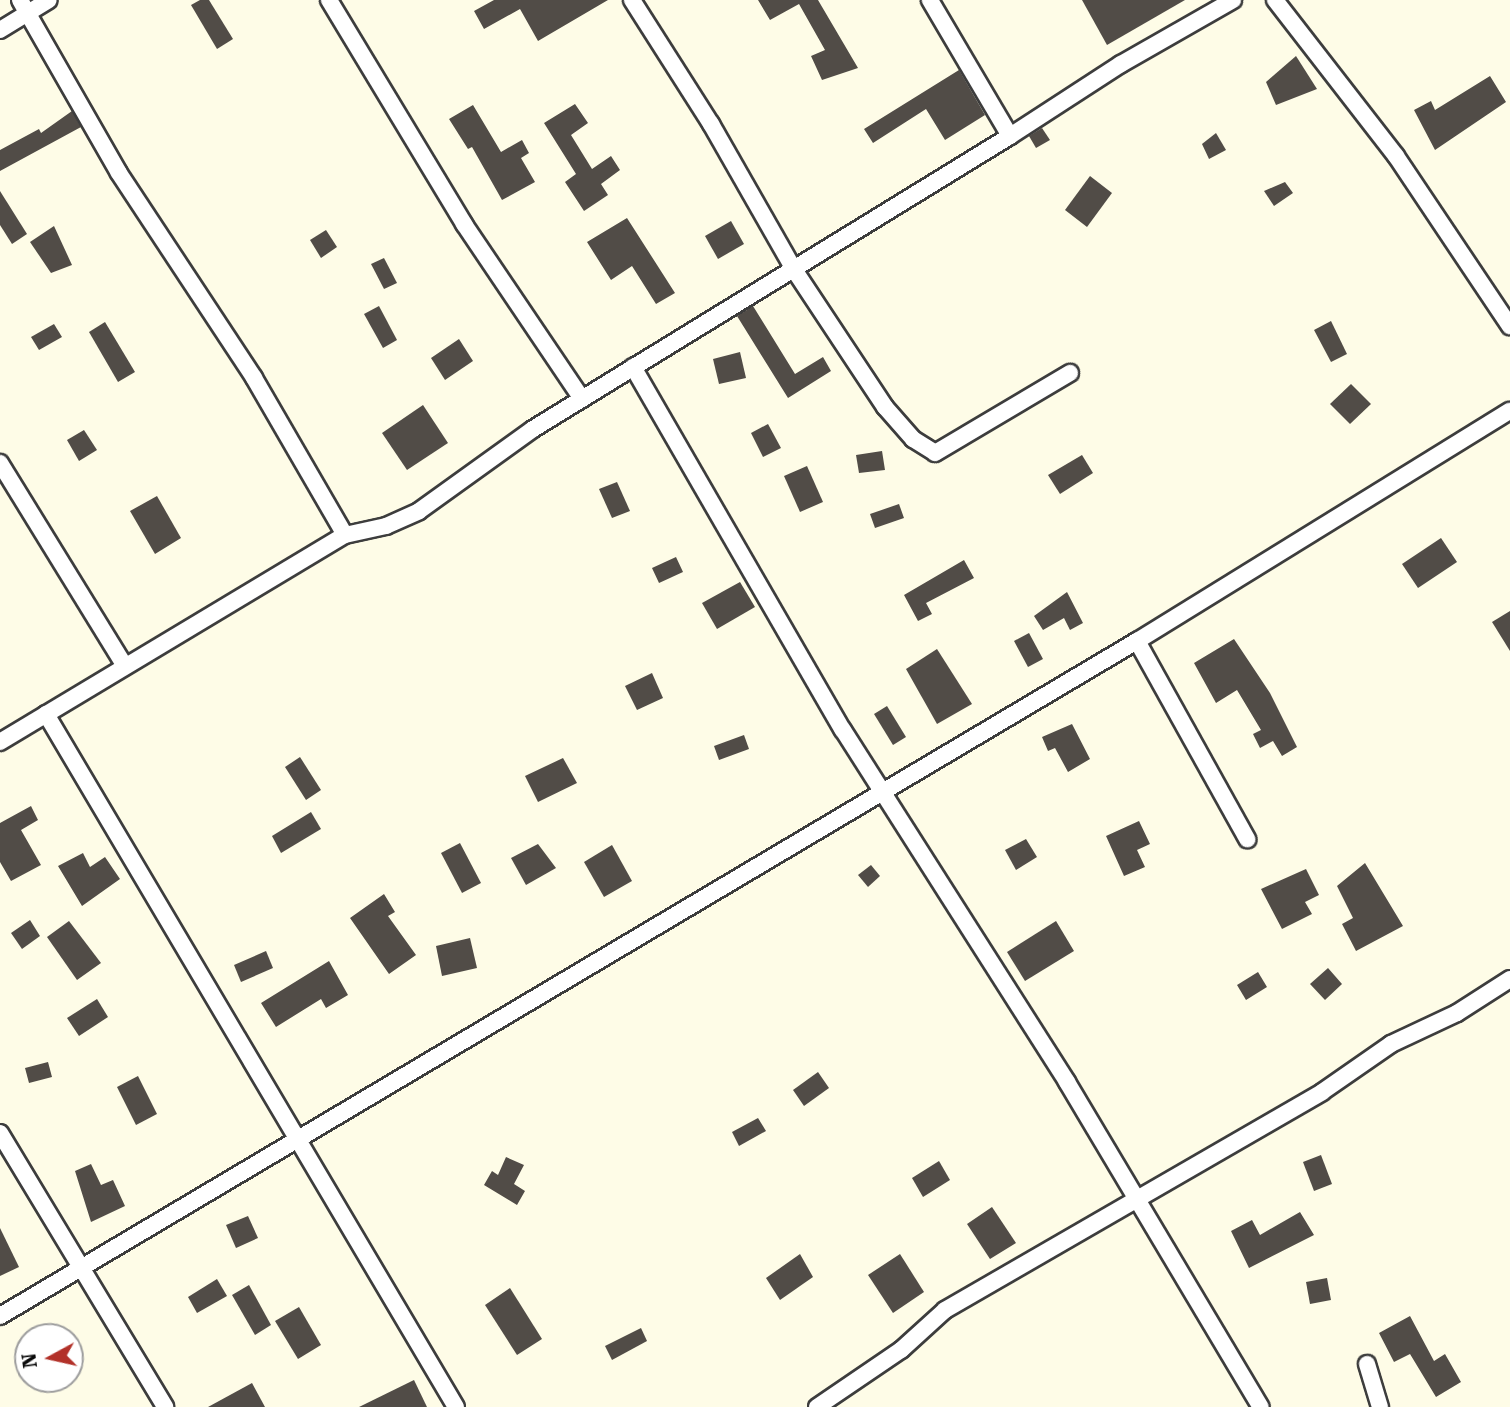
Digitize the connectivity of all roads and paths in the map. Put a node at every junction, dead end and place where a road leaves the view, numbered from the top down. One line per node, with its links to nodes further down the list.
1 (49, 0): 7 (street)
2 (329, 0): 14 (street)
3 (632, 0): 10 (street)
4 (930, 0): 9 (street)
5 (1233, 0): 9 (street)
6 (1275, 0): 11 (street)
7 (23, 7): 8 (street); 17 (street)
8 (0, 30)
9 (1010, 136): 10 (street)
10 (793, 268): 12 (street); 13 (street)
11 (1510, 326)
12 (633, 367): 14 (street); 22 (street)
13 (1070, 373)
14 (582, 399): 17 (street)
15 (1510, 411): 18 (street)
16 (0, 463): 19 (street)
17 (345, 535): 19 (street)
18 (1137, 641): 22 (street); 23 (street)
19 (125, 666): 20 (street)
20 (46, 714): 21 (street); 26 (street)
21 (0, 742)
22 (884, 790): 26 (street); 27 (street)
23 (1247, 839)
24 (1510, 979): 27 (street)
25 (0, 1133): 28 (street)
26 (295, 1137): 28 (street); 32 (street)
27 (1137, 1201): 33 (street); 34 (street)
28 (78, 1268): 29 (street); 31 (street)
29 (0, 1316)
30 (1367, 1364): 35 (street)
31 (165, 1407)
32 (456, 1407)
33 (817, 1407)
34 (1261, 1407)
35 (1380, 1407)

